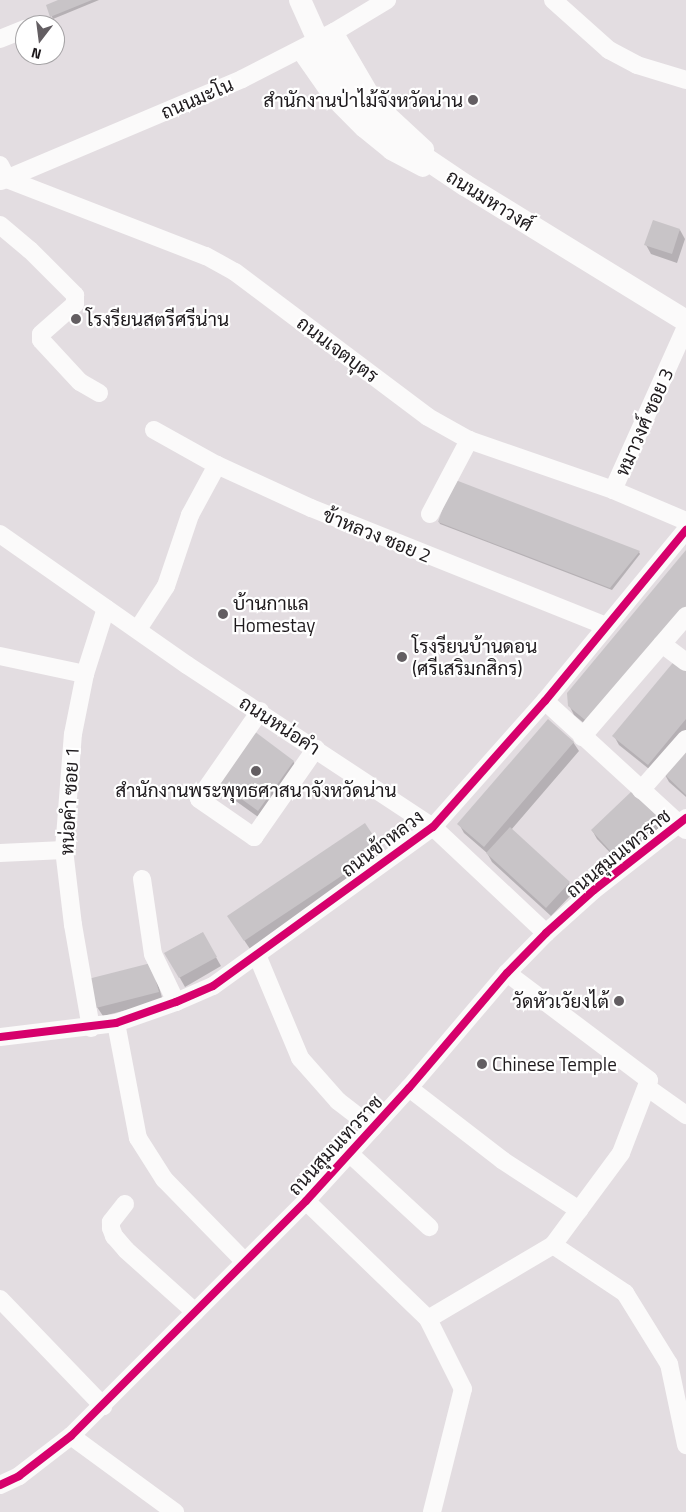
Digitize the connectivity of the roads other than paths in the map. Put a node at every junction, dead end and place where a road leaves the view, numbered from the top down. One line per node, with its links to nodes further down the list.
1 (300, 0): 7 (main road, ถนนมหาวงศ์)
2 (387, 0): 7 (street, ถนนมะโน)
3 (553, 0): 4 (street)
4 (572, 6): 9 (street)
5 (15, 33): 6 (street)
6 (0, 40)
7 (328, 41): 8 (street, ถนนมะโน); 11 (main road, ถนนมหาวงศ์)
8 (300, 50): 10 (street, ถนนมะโน); 11 (street)
9 (686, 80)
10 (2, 175): 17 (street, ถนนเจตบุตร)
11 (465, 185): 13 (main road, ถนนมหาวงศ์)
12 (0, 225): 15 (street)
13 (686, 321)
14 (686, 327): 19 (street, หมาวงศ์ ซอย 3)
15 (99, 393)
16 (154, 430): 18 (street, ข้าหลวง ซอย 2)
17 (470, 440): 19 (street, ถนนเจตบุตร); 20 (street)
18 (217, 465): 26 (street, ข้าหลวง ซอย 2); 27 (street)
19 (613, 490): 21 (street, ถนนเจตบุตร)
20 (430, 514)
21 (686, 521)
22 (686, 530): 26 (street, ถนนข้าหลวง)
23 (0, 534): 24 (street, ถนนหน่อคำ)
24 (106, 608): 27 (street, ถนนหน่อคำ); 31 (street, หน่อคำ ซอย 1)
25 (686, 616): 28 (street)
26 (606, 626): 32 (street, ถนนข้าหลวง)
27 (138, 629): 33 (street, ถนนหน่อคำ)
28 (662, 644): 30 (street); 34 (street)
29 (0, 656): 31 (street)
30 (686, 662)
31 (85, 674): 40 (street, หน่อคำ ซอย 1)
32 (545, 701): 34 (street); 39 (street, ถนนข้าหลวง)
33 (260, 711): 36 (street, ถนนหน่อคำ); 36 (street)
34 (582, 737): 37 (street)
35 (686, 739): 37 (street)
36 (316, 748): 39 (street, ถนนหน่อคำ)
37 (641, 790): 38 (street)
38 (684, 824): 43 (street, ถนนสุมนเทวราช)
39 (433, 827): 43 (street, ถนนหน่อคำ); 44 (street, ถนนข้าหลวง)
40 (64, 850): 41 (street); 48 (street, หน่อคำ ซอย 1)
41 (0, 853)
42 (142, 879): 46 (street)
43 (546, 933): 45 (street, ถนนสุมนเทวราช)
44 (257, 955): 46 (street, ถนนข้าหลวง); 53 (street)
45 (508, 973): 50 (street); 51 (street, ถนนสุมนเทวราช)
46 (176, 1002): 47 (street, ถนนข้าหลวง)
47 (116, 1023): 48 (street, ถนนข้าหลวง); 60 (street)
48 (91, 1028): 49 (street, ถนนข้าหลวง)
49 (0, 1038)
50 (649, 1084): 52 (street); 57 (street)
51 (409, 1088): 53 (street, ถนนสุมนเทวราช); 57 (street)
52 (686, 1115)
53 (373, 1128): 54 (street, ถนนสุมนเทวราช)
54 (350, 1154): 55 (street, ถนนสุมนเทวราช); 58 (street)
55 (306, 1201): 60 (street, ถนนสุมนเทวราช); 63 (street)
56 (125, 1204): 62 (street)
57 (579, 1210): 59 (street)
58 (429, 1227)
59 (553, 1245): 63 (street); 66 (street)
60 (245, 1262): 62 (street, ถนนสุมนเทวราช)
61 (0, 1299): 64 (street)
62 (195, 1312): 64 (street, ถนนสุมนเทวราช)
63 (428, 1319): 69 (street)
64 (103, 1406): 65 (street, ถนนสุมนเทวราช)
65 (71, 1436): 67 (street, ถนนสุมนเทวราช); 68 (street)
66 (686, 1445)
67 (0, 1485)
68 (175, 1512)
69 (432, 1512)

